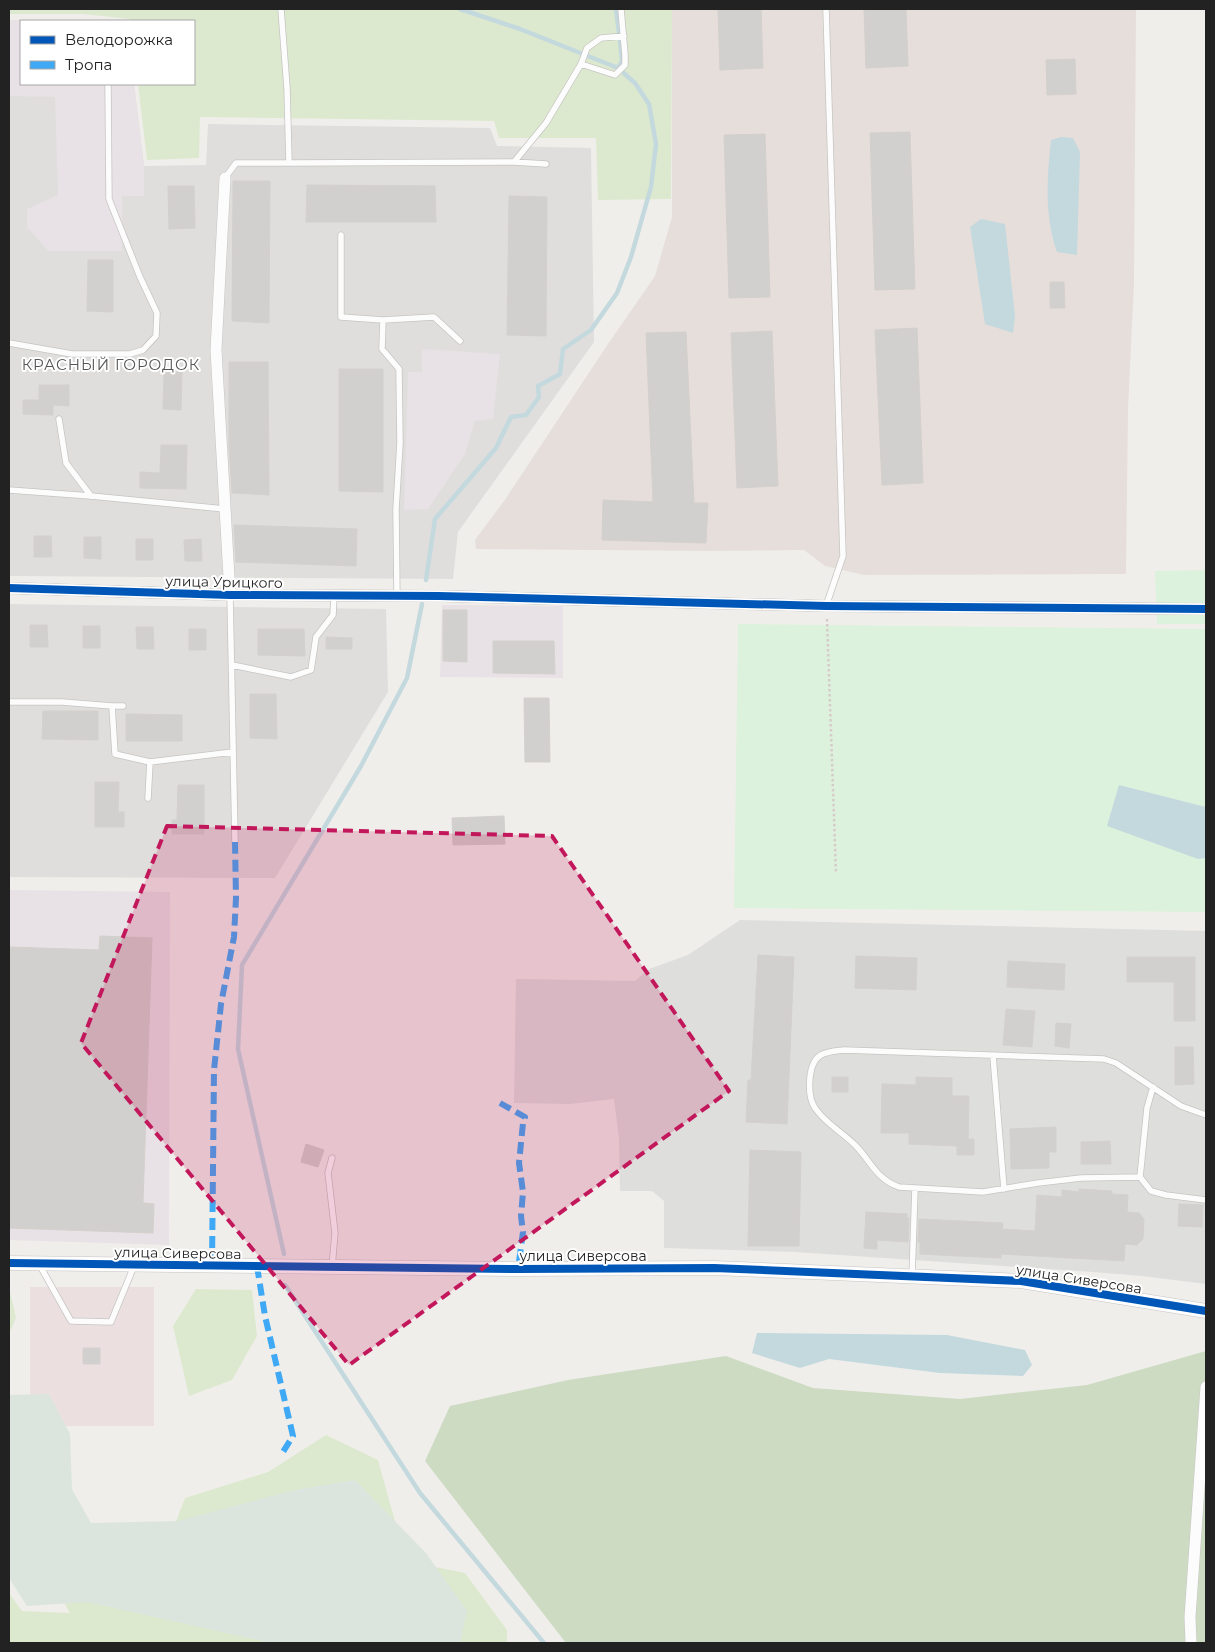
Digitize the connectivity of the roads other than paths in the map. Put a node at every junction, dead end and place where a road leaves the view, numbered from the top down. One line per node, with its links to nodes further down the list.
1 (281, 9): 8 (lane)
2 (621, 9): 4 (lane)
3 (826, 9): 23 (lane)
4 (624, 36): 5 (lane); 5 (lane)
5 (581, 64): 7 (lane)
6 (108, 85): 14 (lane)
7 (514, 162): 8 (lane); 9 (lane)
8 (289, 163): 10 (lane)
9 (546, 164)
10 (225, 178): 18 (street)
11 (341, 235): 12 (lane)
12 (383, 320): 13 (lane); 22 (lane)
13 (460, 341)
14 (9, 343)
15 (59, 419): 17 (lane)
16 (9, 490): 17 (lane)
17 (91, 496): 18 (lane)
18 (225, 509): 20 (street)
19 (9, 588): 20 (street, улица Урицкого)
20 (230, 595): 21 (street, улица Урицкого); 25 (lane)
21 (334, 595): 22 (street, улица Урицкого); 25 (lane)
22 (397, 596): 23 (street, улица Урицкого)
23 (826, 606): 24 (street, улица Урицкого)
24 (1206, 609)
25 (232, 666): 29 (lane)
26 (9, 702): 27 (lane)
27 (112, 706): 28 (lane); 30 (lane)
28 (124, 706)
29 (233, 752): 30 (lane); 32 (lane)
30 (150, 762): 31 (lane)
31 (148, 798)
32 (235, 842)
33 (994, 1056): 34 (lane); 38 (lane); 39 (lane)
34 (1153, 1087): 35 (lane); 37 (lane)
35 (1206, 1115)
36 (332, 1158): 44 (lane)
37 (1140, 1177): 39 (lane); 40 (lane)
38 (915, 1188): 39 (lane); 45 (lane)
39 (1004, 1189)
40 (1206, 1200)
41 (9, 1263): 42 (street, улица Сиверсова)
42 (39, 1264): 43 (street, улица Сиверсова); 43 (lane)
43 (134, 1265): 44 (street, улица Сиверсова)
44 (332, 1266): 45 (street, улица Сиверсова)
45 (912, 1277): 46 (street, улица Сиверсова)
46 (1206, 1311)
47 (1206, 1387): 48 (street)
48 (1191, 1643)

